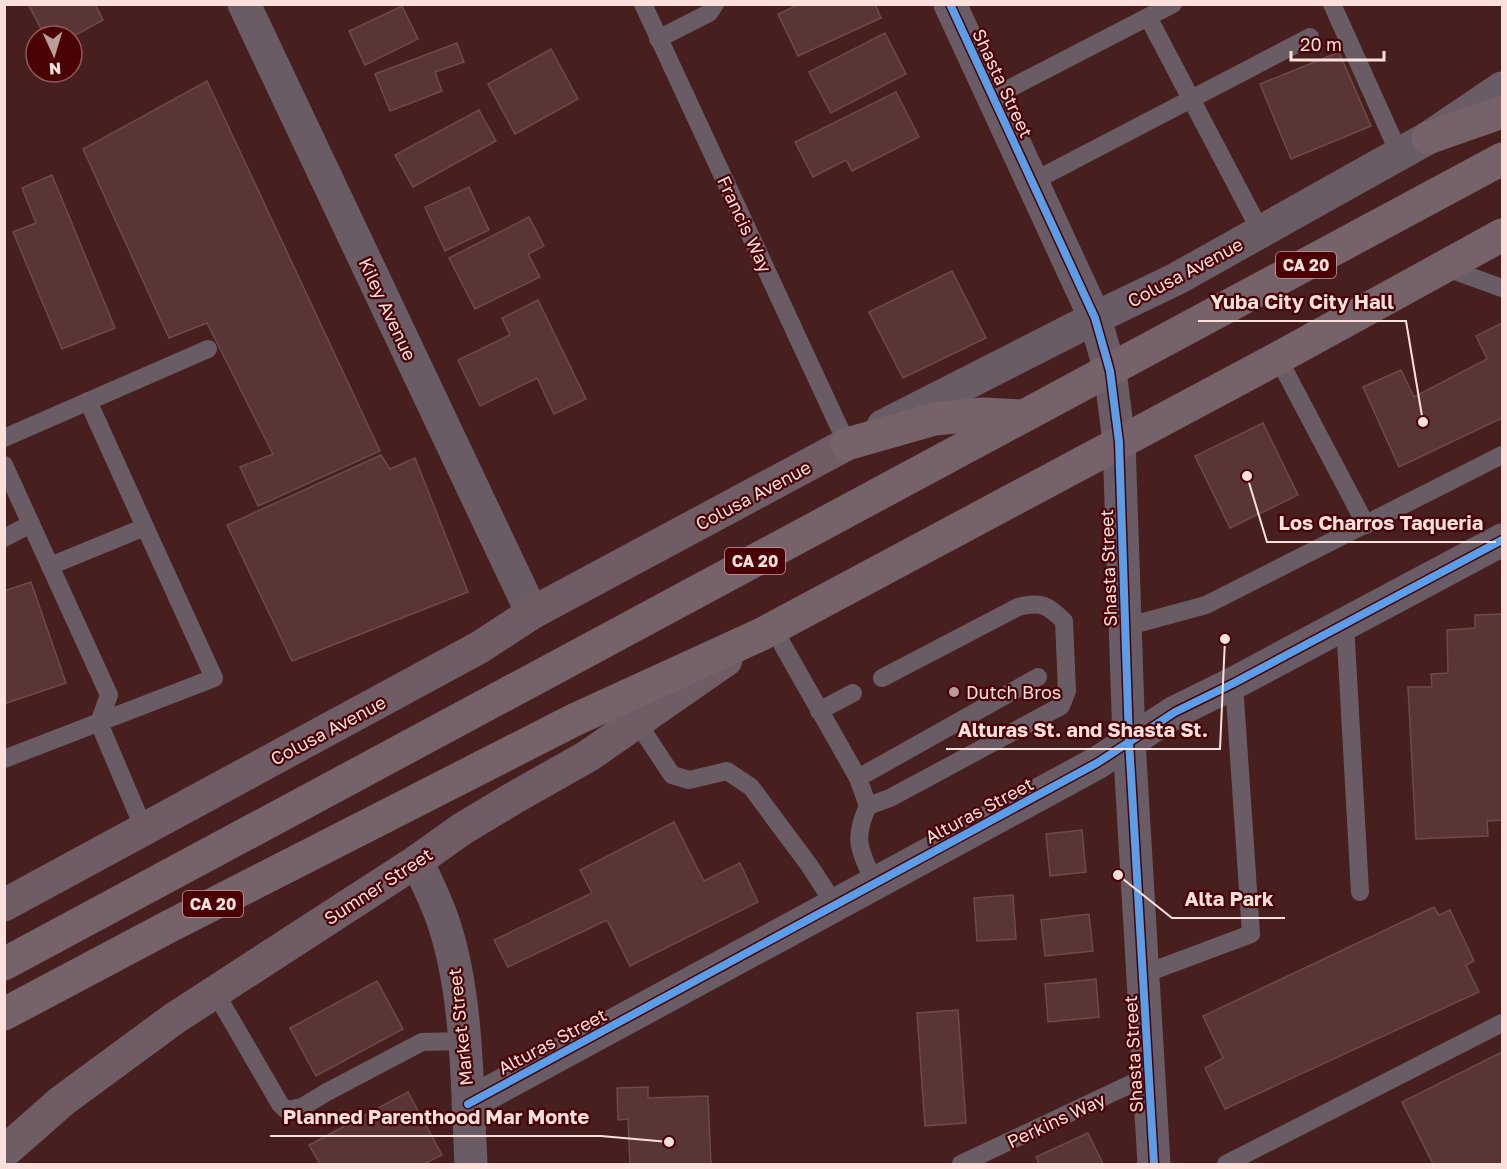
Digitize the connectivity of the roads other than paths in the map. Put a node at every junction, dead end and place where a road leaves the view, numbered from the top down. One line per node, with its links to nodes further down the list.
1 (244, 4): 39 (street, Kiley Avenue)
2 (643, 4): 9 (lane, Francis Way)
3 (715, 4): 9 (lane)
4 (950, 4): 11 (street, Shasta Street)
5 (1173, 4): 7 (lane)
6 (1339, 7): 15 (lane)
7 (1148, 17): 11 (lane); 12 (lane)
8 (1310, 37): 12 (lane)
9 (658, 39): 30 (lane, Francis Way)
10 (1503, 88): 14 (street, Colusa Avenue)
11 (993, 97): 17 (street, Shasta Street)
12 (1191, 99): 17 (lane); 18 (lane)
13 (1503, 112): 14 (highway)
14 (1428, 138): 15 (street, Colusa Avenue)
15 (1399, 153): 18 (street, Colusa Avenue)
16 (1503, 159): 25 (highway, CA 20)
17 (1032, 182): 22 (street, Shasta Street)
18 (1261, 231): 22 (street, Colusa Avenue)
19 (1503, 235): 20 (highway, CA 20)
20 (1444, 267): 21 (lane); 24 (highway, CA 20)
21 (1503, 288)
22 (1095, 318): 25 (street, Shasta Street); 30 (street, Colusa Avenue)
23 (208, 349): 26 (lane)
24 (1278, 358): 29 (highway, CA 20); 34 (lane)
25 (1110, 371): 27 (highway, CA 20); 29 (street, Shasta Street)
26 (88, 401): 28 (lane); 35 (lane)
27 (1023, 416): 30 (highway); 60 (highway, CA 20)
28 (4, 438)
29 (1119, 442): 41 (street, Shasta Street); 42 (highway, CA 20)
30 (847, 444): 39 (main road, Colusa Avenue)
31 (1503, 455): 34 (lane)
32 (4, 465): 33 (lane)
33 (31, 524): 36 (lane); 38 (lane)
34 (1366, 525): 41 (lane)
35 (145, 528): 38 (lane); 49 (lane)
36 (4, 538)
37 (1503, 540): 40 (street, Alturas Street)
38 (51, 566): 49 (lane)
39 (532, 613): 54 (main road, Colusa Avenue)
40 (1345, 623): 45 (street, Alturas Street); 57 (lane)
41 (1125, 627): 50 (street, Shasta Street)
42 (768, 631): 47 (lane); 48 (main road, Sumner Street); 63 (highway, CA 20)
43 (1038, 677): 52 (lane)
44 (882, 678): 53 (lane)
45 (1234, 683): 50 (street, Alturas Street); 61 (lane)
46 (853, 693): 47 (lane)
47 (819, 711): 52 (lane)
48 (637, 722): 55 (main road, Sumner Street); 59 (lane)
49 (99, 723): 51 (lane); 54 (lane)
50 (1129, 741): 56 (street, Alturas Street); 61 (street, Shasta Street)
51 (4, 759)
52 (858, 778): 53 (lane)
53 (868, 806): 56 (lane)
54 (144, 829): 58 (main road, Colusa Avenue)
55 (417, 861): 62 (main road, Sumner Street); 65 (street, Market Street)
56 (875, 883): 59 (street, Alturas Street)
57 (1360, 892)
58 (4, 905)
59 (835, 905): 67 (street, Alturas Street)
60 (4, 964)
61 (1144, 974): 66 (street, Shasta Street)
62 (215, 992): 65 (lane); 68 (main road, Sumner Street)
63 (4, 1014)
64 (1503, 1023): 69 (lane)
65 (464, 1041): 67 (street, Market Street)
66 (1150, 1075): 71 (lane, Perkins Way); 72 (street, Shasta Street)
67 (468, 1104): 70 (street, Market Street)
68 (4, 1152)
69 (1250, 1158): 73 (lane)
70 (471, 1164)
71 (961, 1164)
72 (1154, 1164)
73 (1226, 1164)

